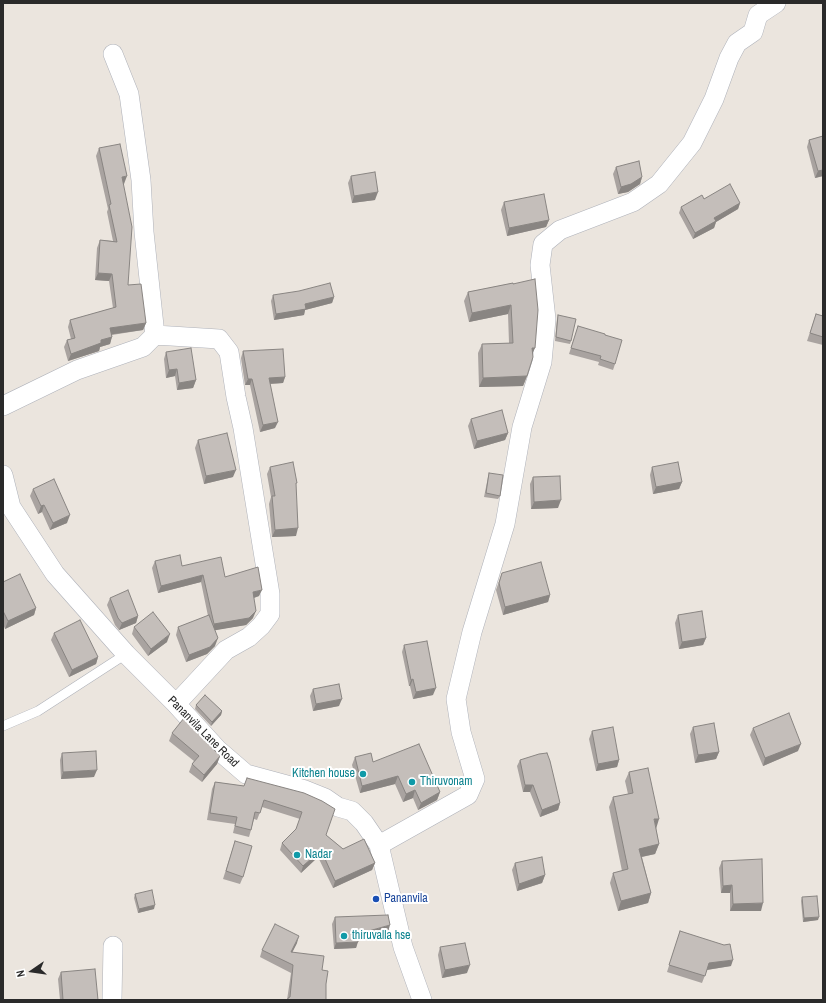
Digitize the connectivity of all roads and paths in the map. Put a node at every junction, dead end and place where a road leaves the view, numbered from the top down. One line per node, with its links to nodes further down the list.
1 (776, 3): 9 (street)
2 (113, 54): 3 (street)
3 (155, 336): 4 (street); 7 (street)
4 (3, 406)
5 (3, 475): 6 (street, Pananvila Lane Road)
6 (126, 654): 7 (street, Pananvila Lane Road); 8 (lane)
7 (176, 704): 9 (street, Pananvila Lane Road)
8 (3, 726)
9 (379, 845): 12 (street, Pananvila Lane Road)
10 (113, 946): 11 (street)
11 (112, 1000)
12 (422, 1000)

